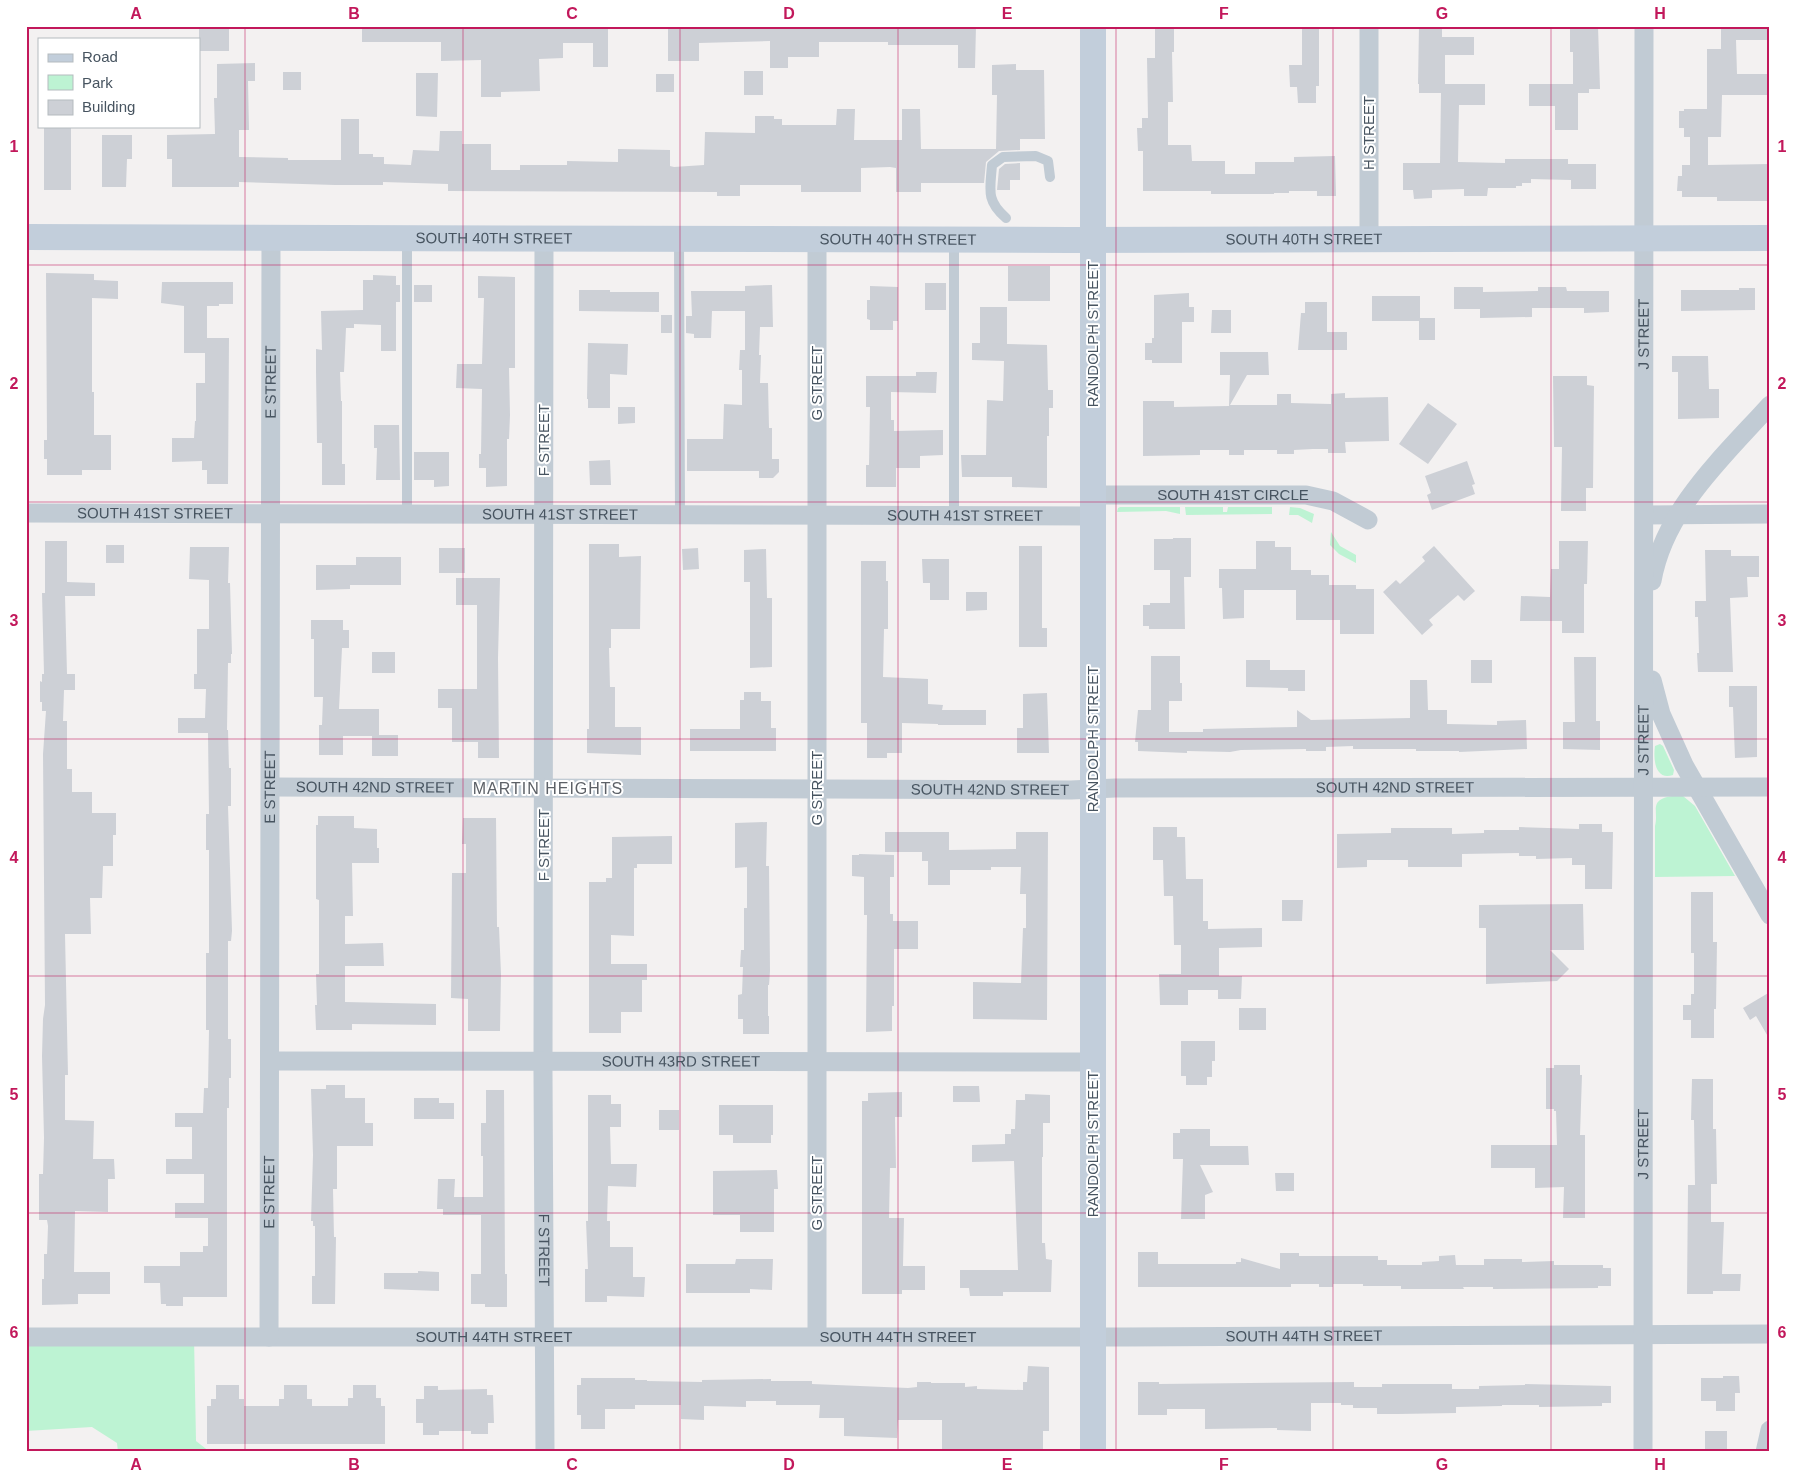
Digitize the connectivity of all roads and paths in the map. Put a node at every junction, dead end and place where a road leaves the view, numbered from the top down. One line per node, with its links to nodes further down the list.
1 (1093, 26): 15 (main road, RANDOLPH STREET)
2 (1369, 26): 16 (street, H STREET)
3 (1644, 26): 10 (street, J STREET)
4 (1050, 177): 5 (lane)
5 (1006, 218)
6 (26, 237): 7 (main road, SOUTH 40TH STREET)
7 (271, 238): 8 (main road, SOUTH 40TH STREET); 20 (street, E STREET)
8 (407, 238): 9 (main road, SOUTH 40TH STREET); 21 (lane)
9 (544, 238): 13 (main road, SOUTH 40TH STREET); 22 (street, F STREET)
10 (1645, 238): 11 (main road, SOUTH 40TH STREET); 16 (main road, SOUTH 40TH STREET); 27 (street, J STREET)
11 (1770, 238)
12 (817, 239): 13 (main road, SOUTH 40TH STREET); 14 (main road, SOUTH 40TH STREET); 26 (street, G STREET)
13 (679, 240): 25 (lane)
14 (954, 240): 15 (main road, SOUTH 40TH STREET); 28 (lane)
15 (1093, 240): 16 (main road, SOUTH 40TH STREET); 18 (main road, RANDOLPH STREET)
16 (1369, 240)
17 (1770, 405): 23 (street)
18 (1093, 506): 28 (street, SOUTH 41ST STREET); 29 (street, SOUTH 41ST CIRCLE); 37 (main road, RANDOLPH STREET)
19 (26, 513): 20 (street, SOUTH 41ST STREET)
20 (270, 514): 21 (street, SOUTH 41ST STREET); 31 (street, E STREET)
21 (407, 514): 22 (street, SOUTH 41ST STREET)
22 (544, 514): 25 (street, SOUTH 41ST STREET); 35 (street, F STREET)
23 (1679, 514): 24 (street); 27 (street); 30 (street)
24 (1770, 514)
25 (680, 515): 26 (street, SOUTH 41ST STREET)
26 (817, 515): 28 (street, SOUTH 41ST STREET); 36 (street, G STREET)
27 (1645, 515): 30 (street, J STREET)
28 (954, 516)
29 (1368, 520)
30 (1645, 648): 32 (street, J STREET); 33 (street)
31 (271, 787): 35 (street, SOUTH 42ND STREET); 39 (street, E STREET)
32 (1645, 787): 33 (street, SOUTH 42ND STREET); 37 (street, SOUTH 42ND STREET); 44 (street, J STREET)
33 (1697, 787): 34 (street, SOUTH 42ND STREET); 38 (street)
34 (1770, 787)
35 (544, 788): 36 (street, SOUTH 42ND STREET); 40 (street, F STREET)
36 (817, 789): 37 (street, SOUTH 42ND STREET); 41 (street, G STREET)
37 (1093, 789): 42 (main road, RANDOLPH STREET)
38 (1770, 915)
39 (270, 1061): 40 (street, SOUTH 43RD STREET); 47 (street, E STREET)
40 (543, 1062): 41 (street, SOUTH 43RD STREET); 48 (street, F STREET)
41 (817, 1062): 42 (street, SOUTH 43RD STREET); 45 (street, G STREET)
42 (1093, 1062): 49 (main road, RANDOLPH STREET)
43 (1770, 1334): 44 (street, SOUTH 44TH STREET)
44 (1644, 1335): 49 (street, SOUTH 44TH STREET); 53 (street, J STREET)
45 (817, 1336): 48 (street, SOUTH 44TH STREET); 49 (street, SOUTH 44TH STREET)
46 (26, 1337): 47 (street, SOUTH 44TH STREET)
47 (269, 1337): 48 (street, SOUTH 44TH STREET)
48 (544, 1337): 51 (street, F STREET)
49 (1093, 1337): 52 (main road, RANDOLPH STREET)
50 (1770, 1430): 54 (street)
51 (545, 1452)
52 (1093, 1452)
53 (1643, 1452)
54 (1765, 1452)

